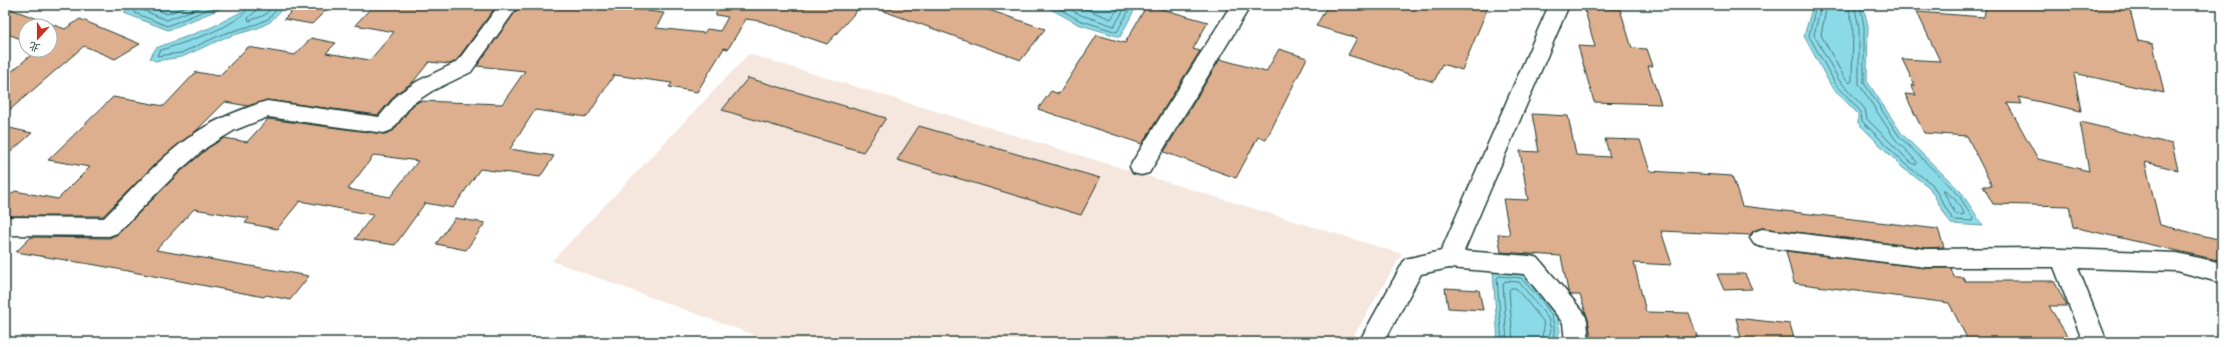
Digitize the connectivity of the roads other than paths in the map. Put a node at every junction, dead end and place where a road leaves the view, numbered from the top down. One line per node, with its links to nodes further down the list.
1 (509, 5): 5 (street)
2 (1241, 5): 4 (street)
3 (1559, 5): 8 (street)
4 (1142, 167)
5 (5, 226)
6 (1762, 238): 7 (street)
7 (2062, 258): 9 (street); 12 (street)
8 (1450, 259): 10 (street); 11 (street)
9 (2222, 273)
10 (1371, 342)
11 (1577, 342)
12 (2095, 342)

